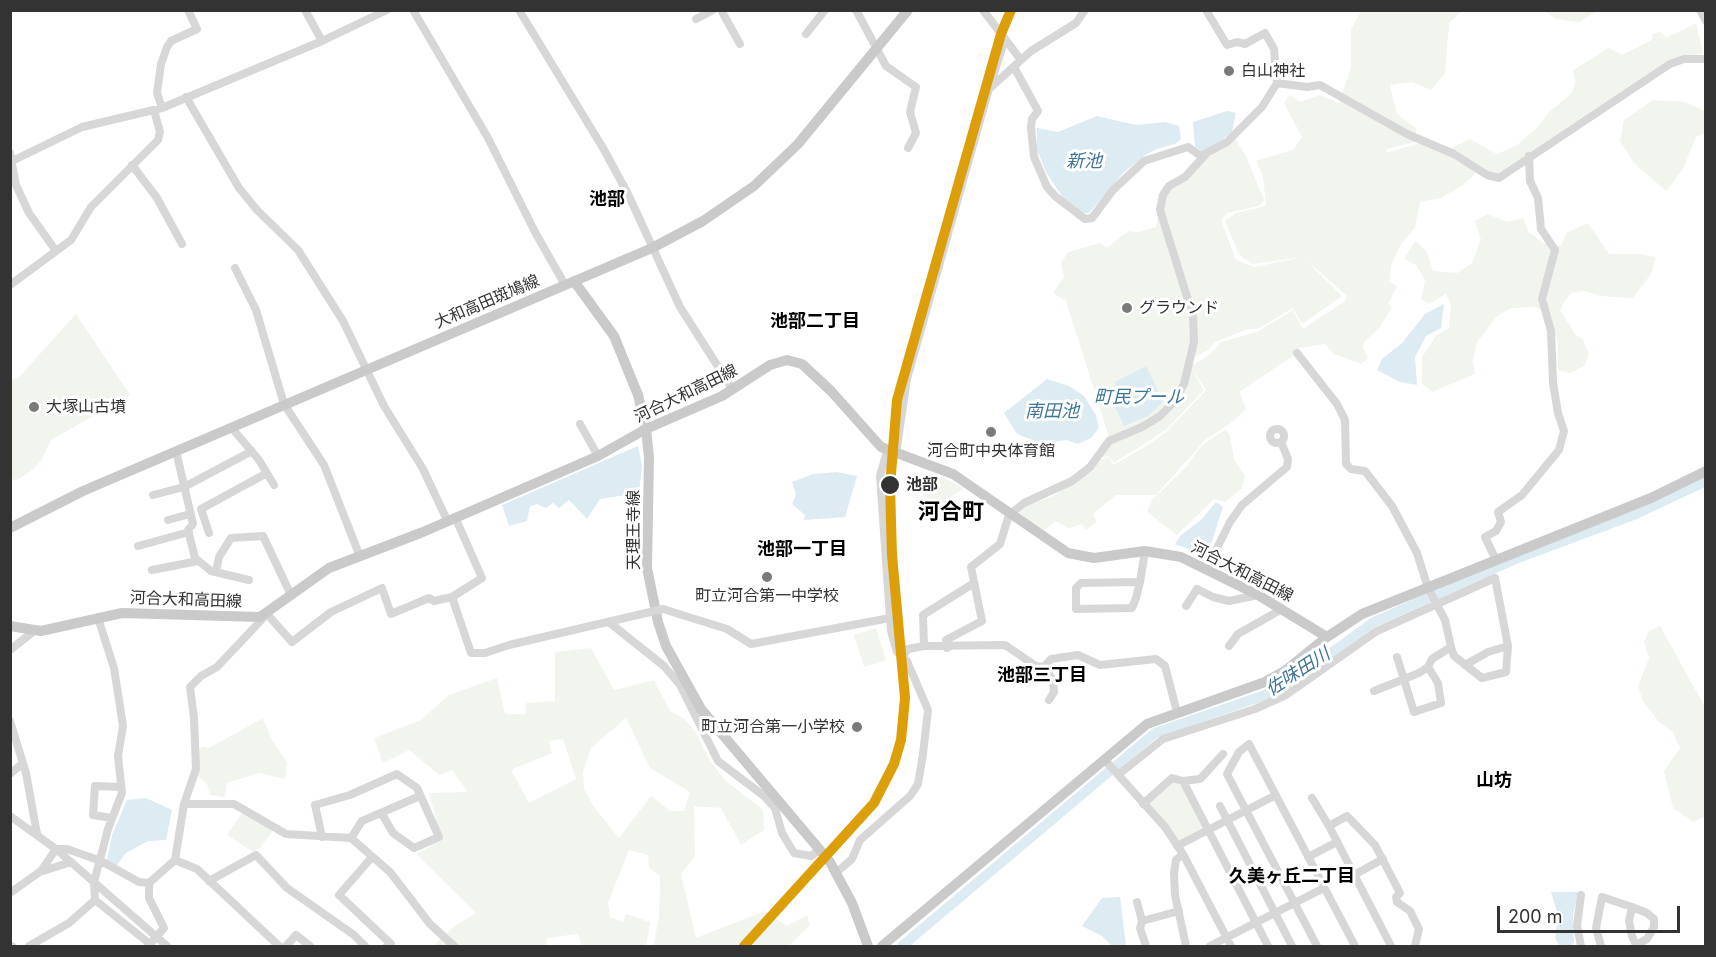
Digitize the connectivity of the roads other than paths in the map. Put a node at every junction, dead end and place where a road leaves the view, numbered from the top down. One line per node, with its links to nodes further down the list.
1 (188, 10): 28 (street)
2 (305, 10): 19 (street)
3 (387, 10): 19 (street)
4 (413, 10): 38 (street)
5 (519, 10): 35 (street)
6 (713, 10): 15 (street)
7 (721, 10): 20 (street)
8 (825, 10): 17 (street)
9 (856, 10): 21 (street)
10 (908, 10): 21 (main road, 大和高田斑鳩線)
11 (983, 10): 18 (street)
12 (1085, 10): 23 (street)
13 (1206, 10): 25 (street)
14 (1700, 10): 16 (street)
15 (696, 20)
16 (1706, 21)
17 (806, 34)
18 (1005, 39): 23 (street); 26 (street)
19 (322, 41): 27 (street)
20 (740, 44)
21 (876, 52): 29 (street); 35 (main road, 大和高田斑鳩線)
22 (1706, 59): 31 (street)
23 (1021, 60): 24 (street)
24 (1014, 67): 26 (street); 30 (street)
25 (1277, 83): 30 (street); 31 (street)
26 (989, 89): 50 (street)
27 (186, 97): 28 (street); 41 (street)
28 (158, 109): 32 (street); 33 (street)
29 (908, 148)
30 (1206, 154): 58 (street)
31 (1529, 156): 67 (street)
32 (11, 159): 36 (street)
33 (132, 165): 34 (street); 36 (street)
34 (183, 244)
35 (652, 248): 38 (main road, 大和高田斑鳩線); 42 (street)
36 (56, 251): 39 (street)
37 (235, 268): 43 (street)
38 (570, 283): 41 (main road, 大和高田斑鳩線); 46 (main road, 天理王寺線)
39 (10, 285)
40 (1297, 353): 77 (street)
41 (366, 369): 43 (main road, 大和高田斑鳩線); 59 (street)
42 (733, 390): 46 (main road, 河合大和高田線); 50 (main road, 河合大和高田線)
43 (284, 404): 45 (main road, 大和高田斑鳩線); 66 (street)
44 (580, 424): 51 (street)
45 (231, 427): 48 (main road, 大和高田斑鳩線); 49 (street)
46 (646, 429): 51 (main road, 河合大和高田線); 135 (main road, 天理王寺線)
47 (1281, 442): 69 (street)
48 (176, 451): 55 (street); 61 (main road, 大和高田斑鳩線)
49 (252, 451): 53 (street); 55 (street)
50 (892, 452): 58 (main road, 河合大和高田線); 87 (street)
51 (598, 456): 59 (main road, 河合大和高田線)
52 (1706, 471): 67 (main road)
53 (267, 473): 54 (street); 63 (street)
54 (274, 485)
55 (184, 488): 56 (street); 57 (street)
56 (153, 495)
57 (190, 514): 60 (street); 62 (street)
58 (1009, 514): 65 (main road, 河合大和高田線); 75 (street)
59 (451, 519): 66 (main road, 河合大和高田線); 80 (street)
60 (168, 520)
61 (10, 528)
62 (189, 532): 64 (street); 68 (street)
63 (209, 533)
64 (138, 546)
65 (1145, 551): 69 (main road, 河合大和高田線); 74 (street)
66 (359, 554): 78 (main road, 河合大和高田線)
67 (1495, 558): 77 (main road)
68 (198, 561): 70 (street); 71 (street)
69 (1207, 568): 79 (main road, 河合大和高田線)
70 (152, 570)
71 (216, 572): 73 (street); 78 (street)
72 (1195, 578): 76 (street)
73 (249, 580)
74 (1140, 582): 74 (street)
75 (974, 583): 93 (street); 97 (street)
76 (1197, 588): 79 (street); 81 (street)
77 (1428, 588): 82 (street); 92 (main road)
78 (291, 595): 84 (main road, 河合大和高田線)
79 (1258, 595): 83 (main road, 河合大和高田線)
80 (452, 597): 84 (street); 88 (street)
81 (1186, 606)
82 (1437, 606): 95 (street); 96 (street); 113 (street)
83 (1282, 609): 92 (main road, 河合大和高田線); 94 (street)
84 (267, 614): 85 (main road, 河合大和高田線); 91 (street)
85 (237, 617): 86 (main road, 河合大和高田線); 91 (street)
86 (98, 618): 90 (main road, 河合大和高田線); 115 (street)
87 (890, 618): 88 (street, bridge); 99 (street)
88 (610, 623): 135 (street)
89 (10, 626): 90 (main road, 河合大和高田線)
90 (34, 631): 98 (street)
91 (251, 634): 119 (street)
92 (1327, 637): 107 (main road)
93 (924, 646): 97 (street); 99 (street)
94 (1228, 646)
95 (1451, 646): 101 (street); 103 (street)
96 (1508, 646): 101 (street); 101 (street)
97 (947, 648): 102 (street)
98 (10, 650)
99 (903, 656): 144 (street)
100 (1397, 657): 104 (street)
101 (1465, 665)
102 (1044, 667): 106 (street); 107 (street)
103 (1428, 667): 104 (street); 104 (street)
104 (1402, 680): 105 (street)
105 (1374, 691)
106 (1049, 700)
107 (1177, 712): 110 (main road)
108 (10, 721): 111 (street)
109 (1223, 754): 114 (street)
110 (1104, 759): 113 (street); 171 (main road)
111 (23, 763): 112 (street); 129 (street)
112 (10, 774)
113 (1118, 775): 120 (street)
114 (1183, 781): 120 (street); 128 (street)
115 (121, 788): 125 (street); 125 (street)
116 (1276, 795): 122 (street); 122 (street); 138 (street)
117 (420, 796): 123 (street); 123 (street); 130 (street)
118 (1312, 798): 127 (street)
119 (184, 804): 130 (street); 140 (street)
120 (1143, 804): 133 (street)
121 (1220, 806): 126 (street)
122 (1246, 810): 126 (street); 154 (street)
123 (382, 814): 131 (street)
124 (10, 816): 129 (street)
125 (112, 818): 141 (street)
126 (1227, 820): 128 (street); 157 (street)
127 (1329, 826): 132 (street); 139 (street)
128 (1208, 830): 133 (street); 159 (street)
129 (37, 834): 134 (street)
130 (322, 837): 131 (street)
131 (351, 838): 137 (street)
132 (1337, 842): 138 (street); 145 (street)
133 (1177, 846): 136 (street)
134 (56, 849): 141 (street); 142 (street); 143 (street)
135 (820, 849): 144 (main road, 天理王寺線)
136 (1183, 854): 156 (street); 160 (street)
137 (372, 857): 168 (street); 169 (street)
138 (1308, 857): 149 (street)
139 (1383, 859): 145 (street); 180 (street)
140 (175, 860): 146 (street); 148 (street)
141 (101, 861): 147 (street); 148 (street)
142 (71, 862): 143 (street); 147 (street)
143 (41, 871): 150 (street)
144 (837, 872): 170 (main road, 天理王寺線)
145 (1354, 875): 179 (street)
146 (209, 881): 164 (street); 167 (street)
147 (94, 882): 152 (street); 161 (street)
148 (149, 883): 161 (street)
149 (1324, 888): 154 (street); 178 (street)
150 (10, 893)
151 (1581, 895): 181 (street)
152 (95, 900): 161 (street); 162 (street)
153 (1137, 902): 158 (street)
154 (1295, 903): 157 (street); 177 (street)
155 (1632, 908): 182 (street)
156 (1179, 910): 158 (street); 173 (street)
157 (1275, 913): 159 (street); 176 (street)
158 (1142, 921): 172 (street)
159 (1256, 923): 160 (street); 175 (street)
160 (1229, 942): 174 (street)
161 (151, 943): 163 (street)
162 (29, 946)
163 (166, 946)
164 (279, 946)
165 (286, 946): 166 (street)
166 (310, 946)
167 (365, 946)
168 (387, 946)
169 (454, 946)
170 (868, 946)
171 (882, 946)
172 (1146, 946)
173 (1186, 946)
174 (1210, 946)
175 (1268, 946)
176 (1292, 946)
177 (1317, 946)
178 (1355, 946)
179 (1392, 946)
180 (1415, 946)
181 (1580, 946)
182 (1601, 946)

